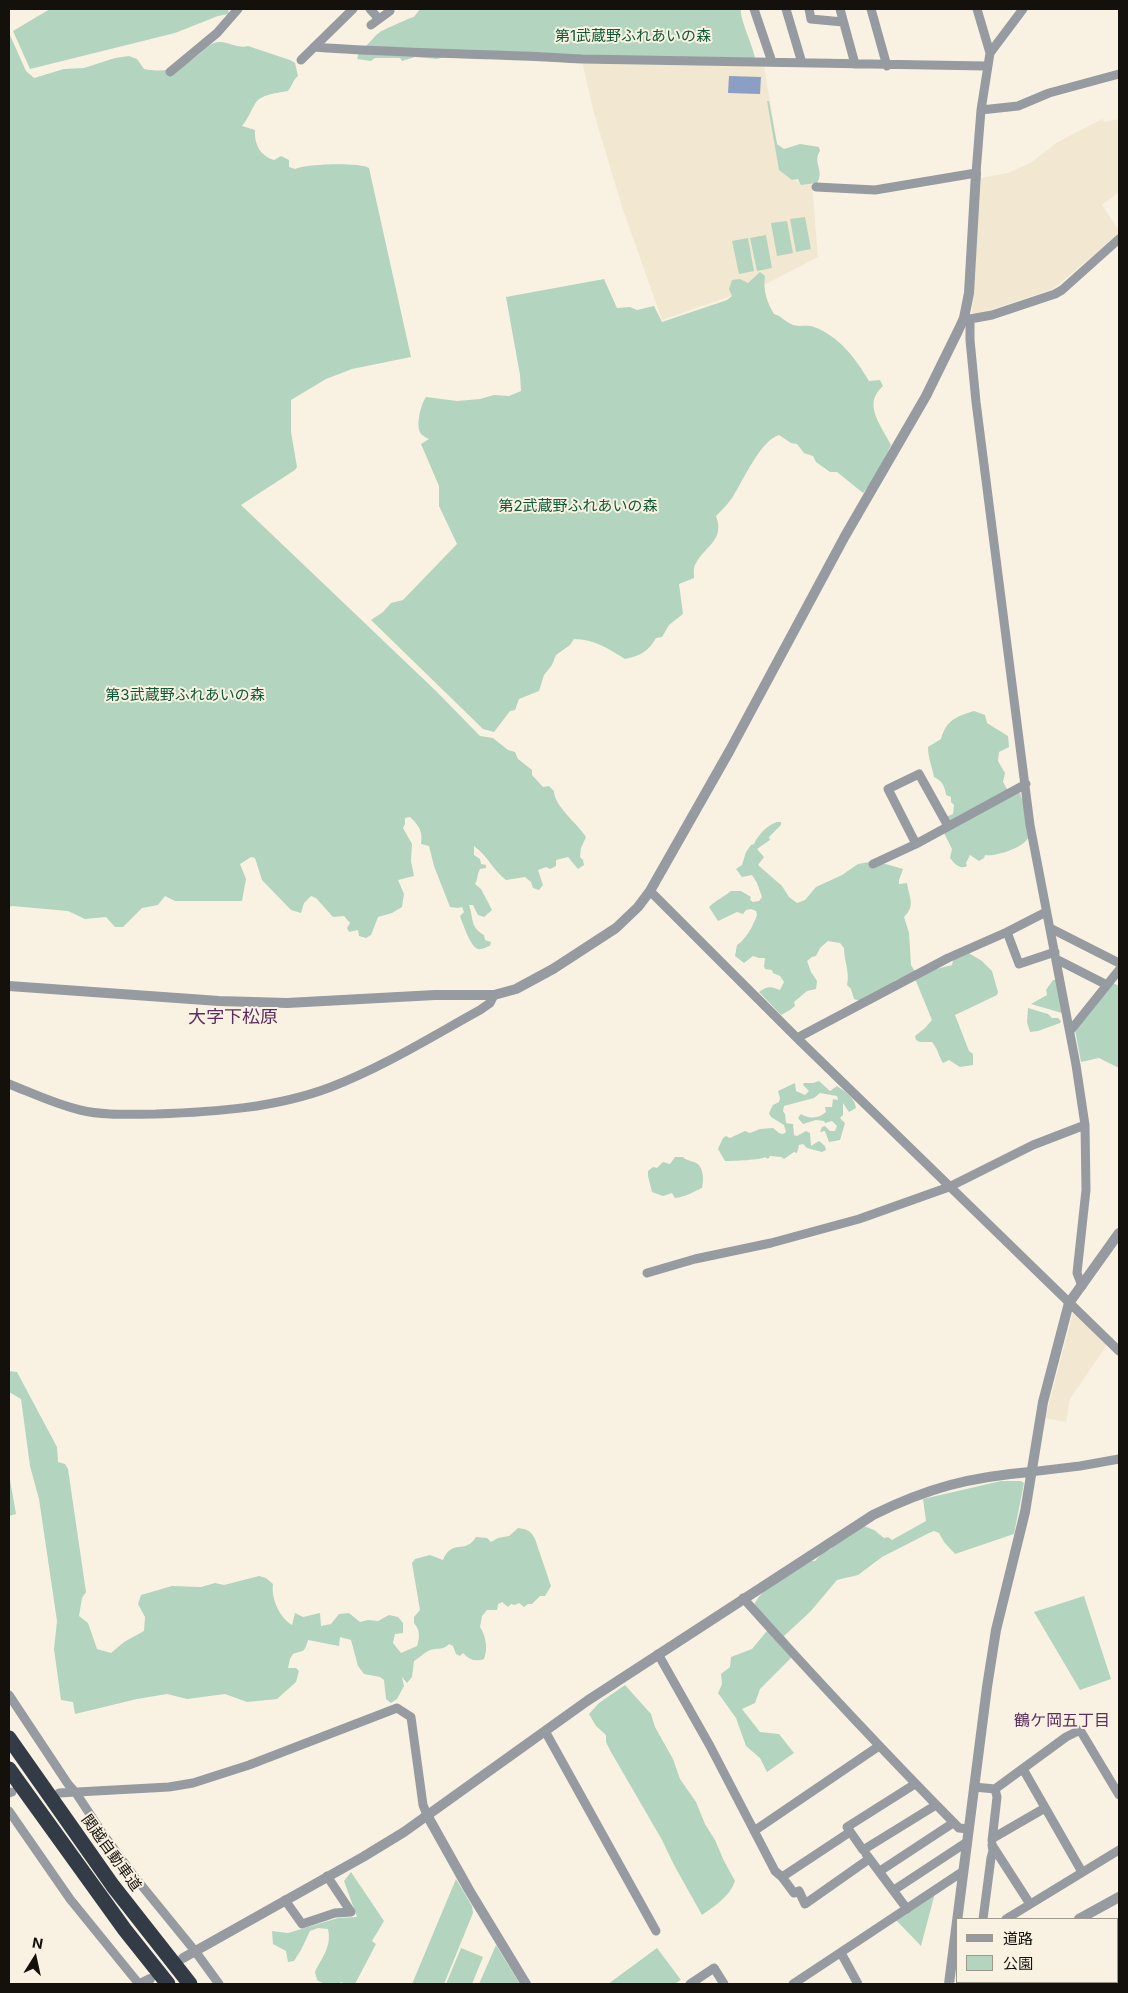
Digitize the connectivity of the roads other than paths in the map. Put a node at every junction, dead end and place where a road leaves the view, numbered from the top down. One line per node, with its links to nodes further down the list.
1 (238, 9): 23 (street)
2 (353, 9): 15 (street)
3 (370, 9): 12 (street)
4 (754, 9): 18 (street)
5 (786, 9): 19 (street)
6 (809, 9): 13 (street)
7 (840, 9): 13 (street)
8 (871, 9): 21 (street)
9 (977, 9): 16 (street)
10 (1023, 9): 16 (street)
11 (390, 10): 12 (street)
12 (379, 19): 14 (street)
13 (843, 22): 20 (street)
14 (371, 25)
15 (314, 48): 17 (street); 18 (street)
16 (990, 53): 22 (street)
17 (301, 60)
18 (772, 62): 19 (street)
19 (802, 63): 20 (street)
20 (855, 64): 21 (street)
21 (887, 66): 22 (street)
22 (986, 66): 25 (street)
23 (170, 72)
24 (1119, 74): 25 (street)
25 (981, 110): 26 (street)
26 (976, 173): 27 (street); 29 (street)
27 (816, 187)
28 (1119, 239): 29 (street)
29 (967, 318): 30 (street); 34 (street)
30 (1026, 784): 31 (street); 35 (street)
31 (948, 826): 32 (street); 32 (street)
32 (916, 844): 33 (street)
33 (873, 864)
34 (650, 891): 43 (street); 45 (street)
35 (1046, 912): 36 (street); 37 (street)
36 (1050, 928): 38 (street); 39 (street)
37 (1007, 932): 38 (street); 45 (street)
38 (1056, 955): 41 (street); 44 (street)
39 (1119, 963)
40 (1119, 970): 41 (street)
41 (1107, 985): 44 (street)
42 (9, 986): 43 (street)
43 (494, 995): 46 (street)
44 (1070, 1032): 47 (street)
45 (796, 1038): 48 (street)
46 (9, 1084)
47 (1085, 1125): 48 (street); 51 (street)
48 (949, 1187): 50 (street); 52 (street)
49 (1119, 1233): 51 (street)
50 (647, 1273)
51 (1082, 1286): 52 (street)
52 (1069, 1303): 53 (street); 55 (street)
53 (1119, 1351)
54 (1119, 1459): 55 (street)
55 (1030, 1472): 56 (street); 65 (street)
56 (743, 1598): 57 (street); 61 (street)
57 (658, 1654): 59 (street); 76 (street)
58 (9, 1695): 68 (street)
59 (545, 1731): 73 (street); 98 (street)
60 (9, 1738): 104 (highway, 関越自動車道)
61 (879, 1746): 64 (street); 76 (street)
62 (9, 1769): 103 (highway)
63 (1023, 1769): 66 (street); 69 (street); 71 (street)
64 (915, 1784): 70 (street); 77 (street)
65 (974, 1787): 66 (street); 75 (street)
66 (996, 1789): 79 (street)
67 (59, 1793): 68 (street)
68 (76, 1793): 73 (street); 99 (street)
69 (1119, 1795)
70 (936, 1805): 74 (street); 80 (street)
71 (1045, 1808): 79 (street); 85 (street)
72 (9, 1811): 102 (street)
73 (427, 1815): 86 (street); 106 (street)
74 (953, 1823): 75 (street); 83 (street)
75 (968, 1829): 78 (street)
76 (754, 1831): 87 (street)
77 (850, 1832): 80 (street); 87 (street)
78 (966, 1842): 84 (street); 88 (street)
79 (992, 1842): 91 (street); 94 (street)
80 (863, 1850): 82 (street)
81 (1119, 1850): 85 (street)
82 (869, 1859): 83 (street); 87 (street)
83 (880, 1871): 88 (street)
84 (962, 1872): 92 (street); 93 (street)
85 (1082, 1872): 91 (street)
86 (328, 1876): 90 (street); 90 (street)
87 (782, 1877)
88 (894, 1890): 92 (street)
89 (1119, 1897): 96 (street)
90 (285, 1900): 99 (street)
91 (1030, 1904): 95 (street)
92 (907, 1909): 100 (street)
93 (957, 1918)
94 (983, 1918)
95 (1008, 1918)
96 (1081, 1918)
97 (956, 1924): 111 (street)
98 (656, 1931)
99 (195, 1951): 101 (street); 105 (street)
100 (841, 1953): 109 (street); 110 (street)
101 (183, 1958)
102 (143, 1983)
103 (168, 1984)
104 (190, 1984)
105 (219, 1984)
106 (526, 1984)
107 (690, 1984): 108 (street)
108 (724, 1984)
109 (793, 1984)
110 (858, 1984)
111 (949, 1984)

